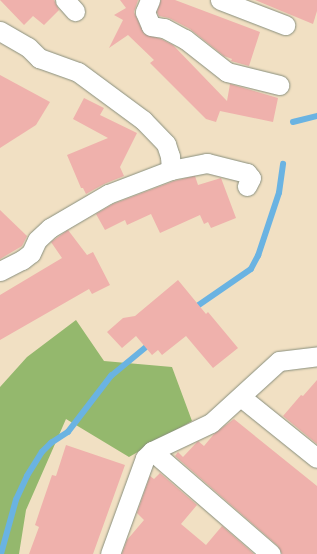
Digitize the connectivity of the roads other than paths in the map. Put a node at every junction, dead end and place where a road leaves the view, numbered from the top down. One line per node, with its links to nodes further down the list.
1 (150, 0): 5 (street)
2 (220, 0): 3 (street)
3 (285, 25)
4 (0, 31): 6 (street)
5 (279, 84)
6 (171, 170): 7 (street); 8 (street)
7 (247, 186)
8 (0, 271)
9 (317, 356): 10 (street)
10 (242, 397): 11 (street); 12 (street)
11 (152, 450): 13 (street); 14 (street)
12 (317, 458)
13 (111, 553)
14 (271, 554)

